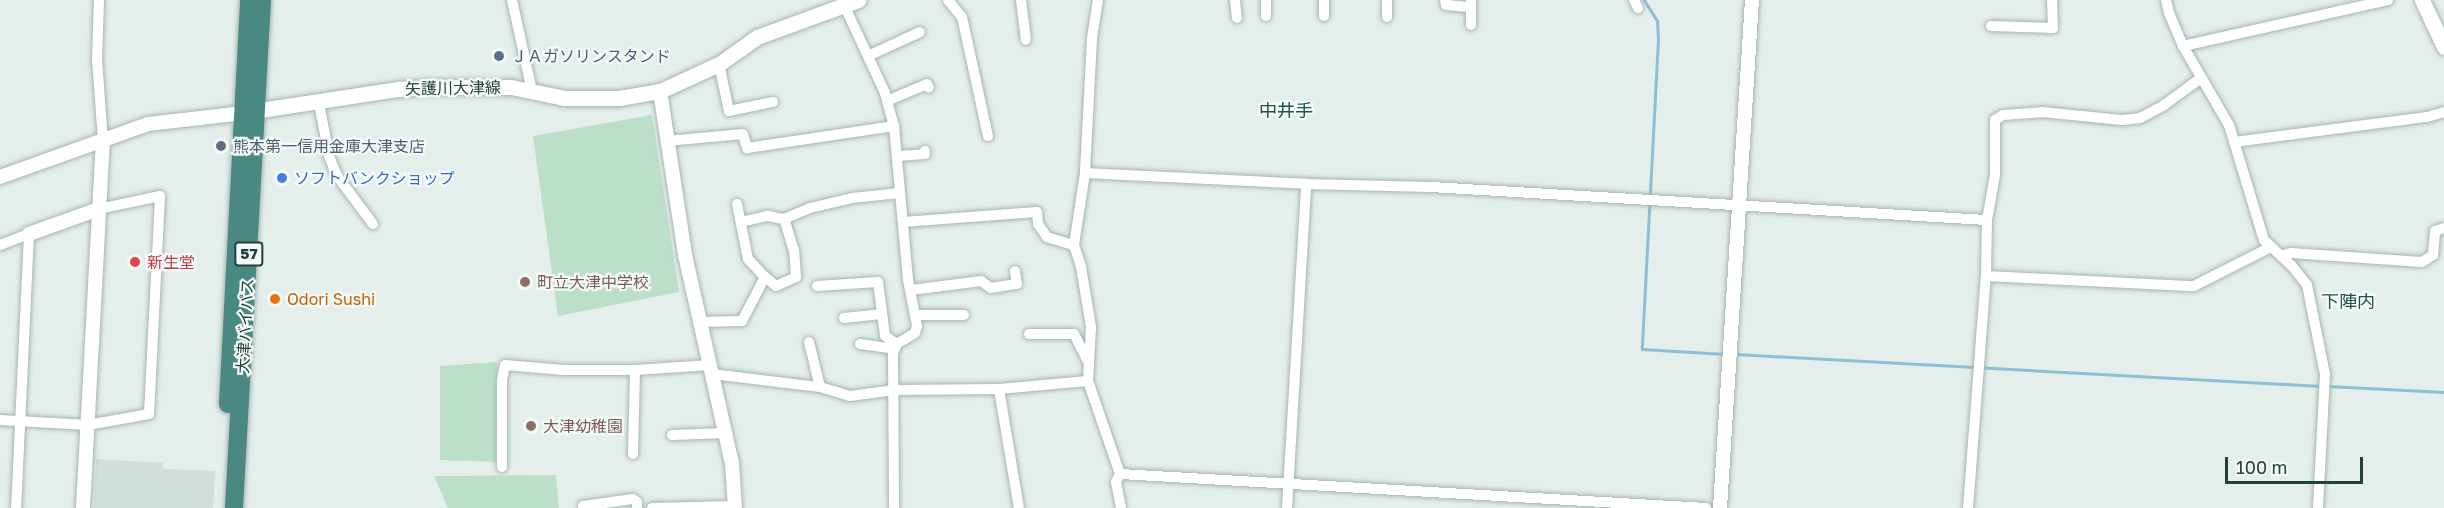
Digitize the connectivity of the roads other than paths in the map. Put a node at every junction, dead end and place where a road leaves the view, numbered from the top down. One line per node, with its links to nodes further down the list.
1 (99, 0): 43 (street)
2 (249, 0): 39 (highway, 大津バイパス / 57)
3 (262, 0): 39 (highway, 大津バイパス / 57)
4 (512, 0): 34 (street)
5 (948, 0): 42 (street)
6 (1021, 0): 27 (street)
7 (1098, 0): 48 (street)
8 (1235, 0): 23 (street)
9 (1266, 0): 20 (street)
10 (1324, 0): 21 (street)
11 (1387, 0): 22 (street)
12 (1445, 0): 19 (street)
13 (1752, 0): 53 (street)
14 (2052, 0): 25 (street)
15 (2166, 0): 28 (street)
16 (2388, 0): 28 (street)
17 (2422, 0): 29 (main road)
18 (851, 2): 30 (street); 31 (main road, 矢護川大津線)
19 (1471, 3): 24 (street)
20 (1266, 16)
21 (1324, 16)
22 (1387, 17)
23 (1237, 18)
24 (1471, 24)
25 (1991, 26)
26 (920, 32): 30 (street)
27 (1026, 40)
28 (2183, 46): 32 (street)
29 (2444, 47)
30 (868, 56): 36 (street)
31 (719, 64): 35 (main road, 矢護川大津線); 37 (street)
32 (2200, 78): 45 (street); 56 (street)
33 (929, 88): 36 (street)
34 (532, 91): 35 (main road, 矢護川大津線); 38 (main road, 矢護川大津線)
35 (660, 91): 44 (street)
36 (887, 101): 41 (street)
37 (772, 102)
38 (319, 103): 39 (main road, 矢護川大津線); 59 (street)
39 (249, 112): 43 (street); 99 (highway, 大津バイパス / 57); 100 (highway, 大津バイパス / 57)
40 (2444, 112): 45 (street)
41 (894, 126): 44 (street); 47 (street)
42 (988, 136)
43 (103, 140): 49 (street); 54 (street)
44 (668, 141): 75 (street)
45 (2234, 142): 64 (street)
46 (925, 151): 47 (street)
47 (898, 156): 51 (street)
48 (1085, 173): 50 (street); 63 (street)
49 (0, 177)
50 (1305, 184): 53 (street); 95 (street)
51 (900, 193): 55 (street); 58 (street)
52 (737, 204): 57 (street)
53 (1741, 207): 56 (street); 109 (street)
54 (99, 210): 61 (street); 89 (street); 89 (street)
55 (784, 219): 57 (street); 68 (street)
56 (1987, 220): 67 (street)
57 (741, 222): 68 (street)
58 (903, 222): 63 (street); 70 (street)
59 (373, 224)
60 (2444, 228): 65 (street)
61 (29, 234): 62 (street); 88 (street)
62 (0, 245)
63 (1074, 245): 80 (street)
64 (2269, 248): 65 (street); 67 (street)
65 (2281, 256): 111 (street)
66 (1015, 272): 70 (street)
67 (1986, 276): 110 (street)
68 (765, 277): 75 (street)
69 (817, 286): 71 (street)
70 (911, 290): 72 (street)
71 (882, 314): 74 (street); 79 (street)
72 (915, 315): 73 (street); 79 (street)
73 (964, 315)
74 (844, 318)
75 (698, 322): 82 (street)
76 (1029, 334): 80 (street)
77 (809, 342): 84 (street)
78 (860, 344): 79 (street)
79 (896, 346): 86 (street)
80 (1090, 363): 83 (street)
81 (636, 370): 82 (street); 92 (street); 93 (street)
82 (711, 370): 84 (street); 90 (street)
83 (1088, 381): 85 (street); 94 (street)
84 (820, 387): 86 (street)
85 (999, 388): 86 (street); 105 (street)
86 (895, 390): 104 (street)
87 (0, 420): 88 (street)
88 (21, 421): 89 (street); 97 (street)
89 (88, 425): 98 (street)
90 (726, 433): 91 (street); 96 (street)
91 (672, 435)
92 (633, 454)
93 (502, 467)
94 (1120, 474): 95 (street); 106 (street)
95 (1289, 484): 107 (street); 108 (street)
96 (735, 507): 103 (street)
97 (16, 508)
98 (83, 508)
99 (223, 508)
100 (234, 508)
101 (584, 508): 102 (street)
102 (637, 508)
103 (652, 508)
104 (894, 508)
105 (1019, 508)
106 (1121, 508)
107 (1287, 508)
108 (1706, 508)
109 (1720, 508)
110 (1968, 508)
111 (2318, 508)

